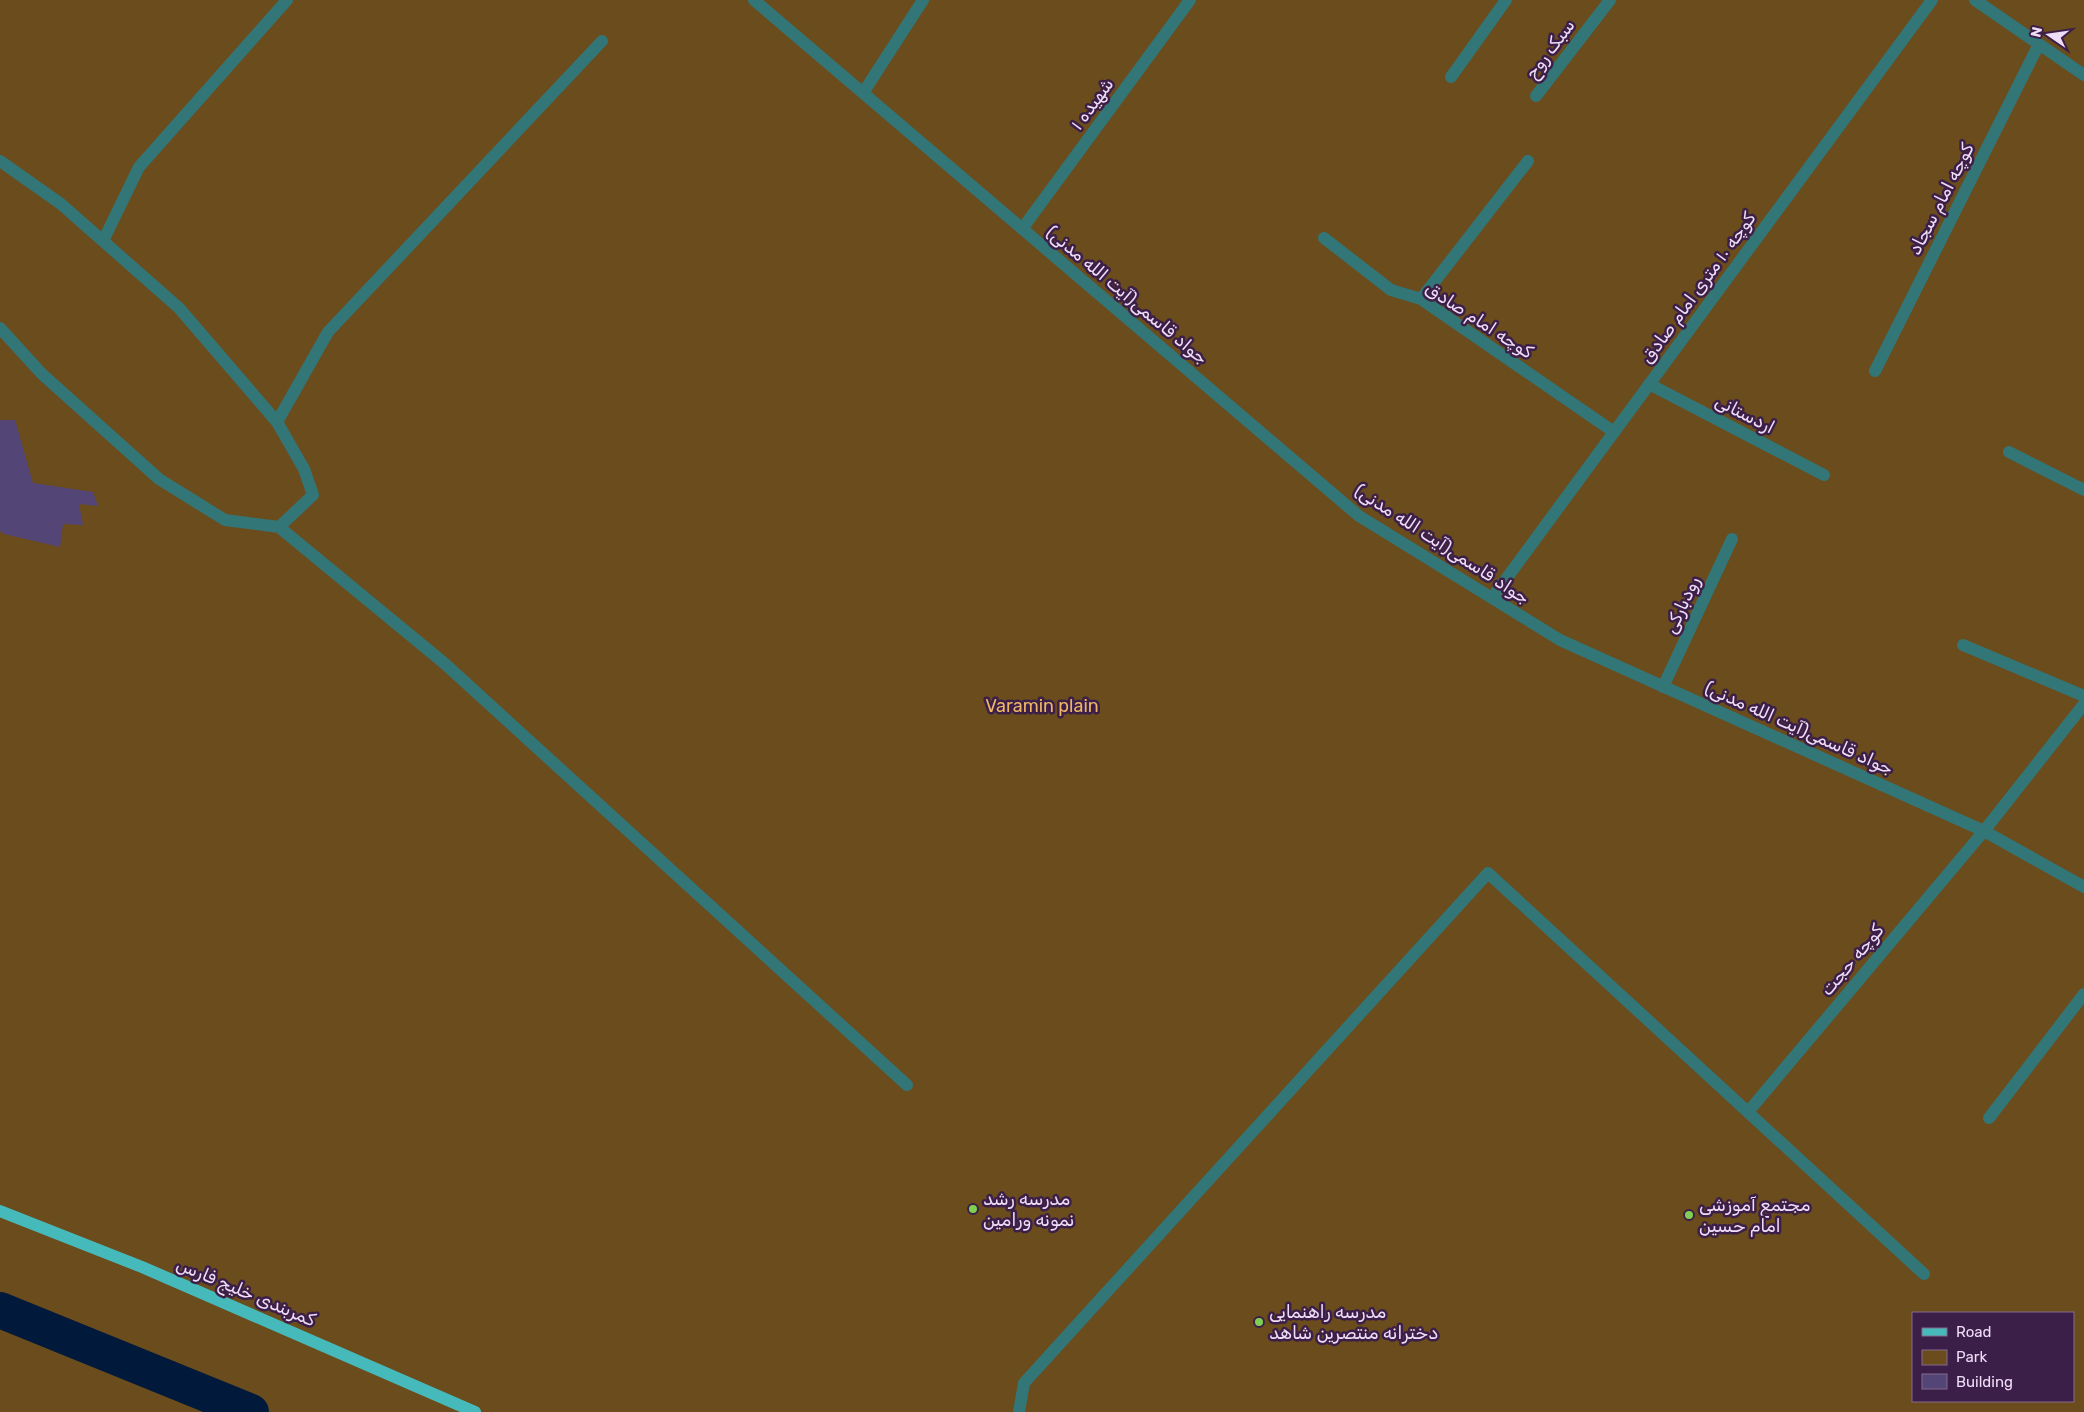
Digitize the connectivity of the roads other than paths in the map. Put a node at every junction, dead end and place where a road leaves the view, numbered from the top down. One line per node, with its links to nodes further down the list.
1 (287, 0): 19 (street)
2 (754, 0): 13 (street, جواد قاسمی(آیت الله مدنی))
3 (923, 0): 13 (street)
4 (1190, 0): 17 (street, شهیده ۱)
5 (1506, 0): 12 (street)
6 (1610, 0): 14 (street, سبک روح)
7 (1932, 0): 23 (street, کوچه ۱۰ متری امام صادق)
8 (1975, 0): 10 (street)
9 (602, 41): 24 (street)
10 (2039, 44): 11 (street); 22 (street, کوچه امام سجاد)
11 (2084, 75)
12 (1451, 77)
13 (863, 93): 17 (street, جواد قاسمی(آیت الله مدنی))
14 (1536, 96)
15 (0, 161): 19 (street)
16 (1528, 161): 20 (street)
17 (1022, 229): 31 (street, جواد قاسمی(آیت الله مدنی))
18 (1324, 238): 20 (street, کوچه امام صادق)
19 (103, 241): 24 (street)
20 (1421, 299): 25 (street, کوچه امام صادق)
21 (0, 328): 29 (street)
22 (1875, 371)
23 (1649, 384): 25 (street, کوچه ۱۰ متری امام صادق); 27 (street, اردستانی)
24 (277, 422): 29 (street)
25 (1614, 432): 31 (street, کوچه ۱۰ متری امام صادق)
26 (2009, 452): 28 (street)
27 (1824, 475)
28 (2084, 490)
29 (279, 527): 39 (street)
30 (1732, 539): 33 (street, رودبارکی)
31 (1492, 598): 33 (street, جواد قاسمی(آیت الله مدنی))
32 (1963, 644): 34 (street)
33 (1663, 686): 36 (street, جواد قاسمی(آیت الله مدنی))
34 (2084, 696)
35 (2084, 704): 36 (street, کوچه حجت)
36 (1984, 831): 37 (street, جواد قاسمی(آیت الله مدنی)); 40 (street, کوچه حجت)
37 (2084, 887)
38 (2084, 994): 41 (street)
39 (907, 1085)
40 (1748, 1112): 43 (street); 45 (street)
41 (1989, 1118)
42 (0, 1211): 44 (main road, کمربندی خلیج فارس)
43 (1924, 1274)
44 (475, 1412)
45 (1019, 1412)

